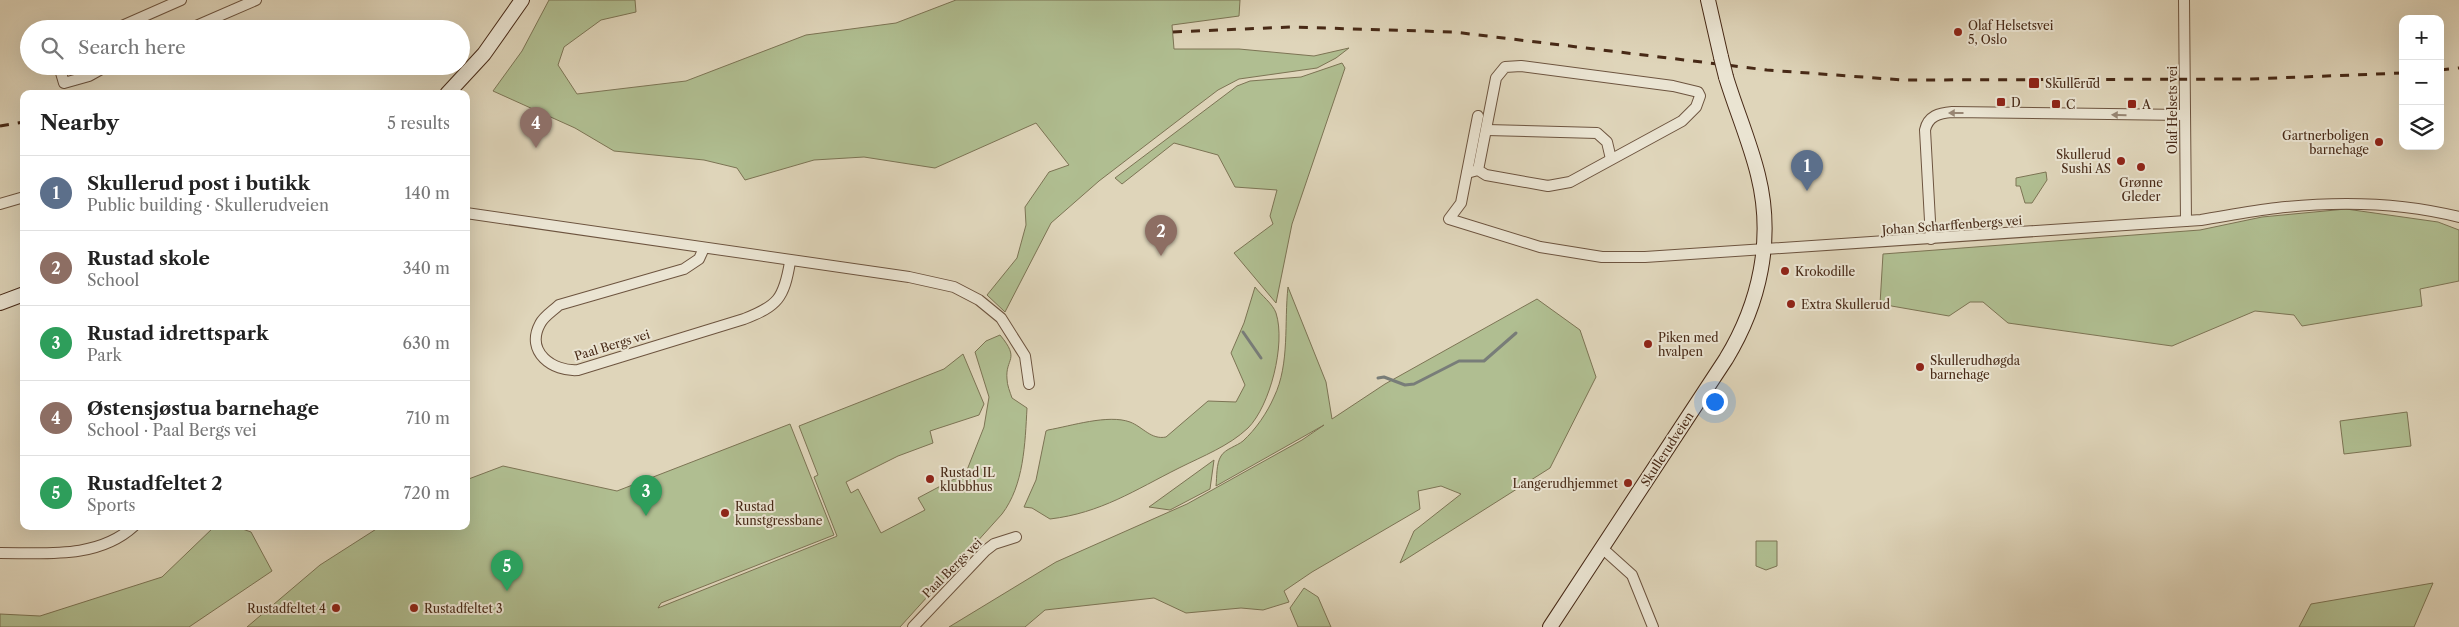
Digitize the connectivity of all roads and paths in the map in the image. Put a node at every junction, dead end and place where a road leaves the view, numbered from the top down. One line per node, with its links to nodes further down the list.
1 (181, 0): 6 (street)
2 (256, 0): 7 (street)
3 (522, 0): 8 (main road)
4 (1708, 0): 26 (main road, Skullerudveien, bridge)
5 (2184, 0): 13 (street, Olaf Helsets vei)
6 (135, 20)
7 (210, 20)
8 (470, 69)
9 (62, 75): 10 (street)
10 (91, 75)
11 (465, 75): 12 (main road)
12 (452, 90)
13 (2185, 115): 23 (street, Olaf Helsets vei); 24 (street, one-way to 24)
14 (1478, 116): 18 (street)
15 (1487, 130): 16 (street); 16 (street); 17 (street)
16 (1611, 159): 17 (street)
17 (1478, 170): 18 (street)
18 (1467, 173): 26 (street, Johan Scharffenbergs vei)
19 (20, 198): 20 (street)
20 (0, 204)
21 (470, 214): 25 (street)
22 (2459, 217): 23 (street, Johan Scharffenbergs vei)
23 (2186, 221): 24 (street, Johan Scharffenbergs vei)
24 (1931, 239): 26 (street, Johan Scharffenbergs vei)
25 (704, 248): 27 (street); 27 (street, Paal Bergs vei)
26 (1764, 250): 33 (main road, Skullerudveien)
27 (790, 262): 30 (street)
28 (20, 296): 29 (main road)
29 (0, 303)
30 (1030, 384)
31 (129, 530): 34 (street)
32 (1016, 537): 35 (street, Paal Bergs vei)
33 (1602, 548): 36 (main road, Skullerudveien); 37 (street)
34 (0, 553)
35 (913, 627)
36 (1550, 627)
37 (1654, 627)

